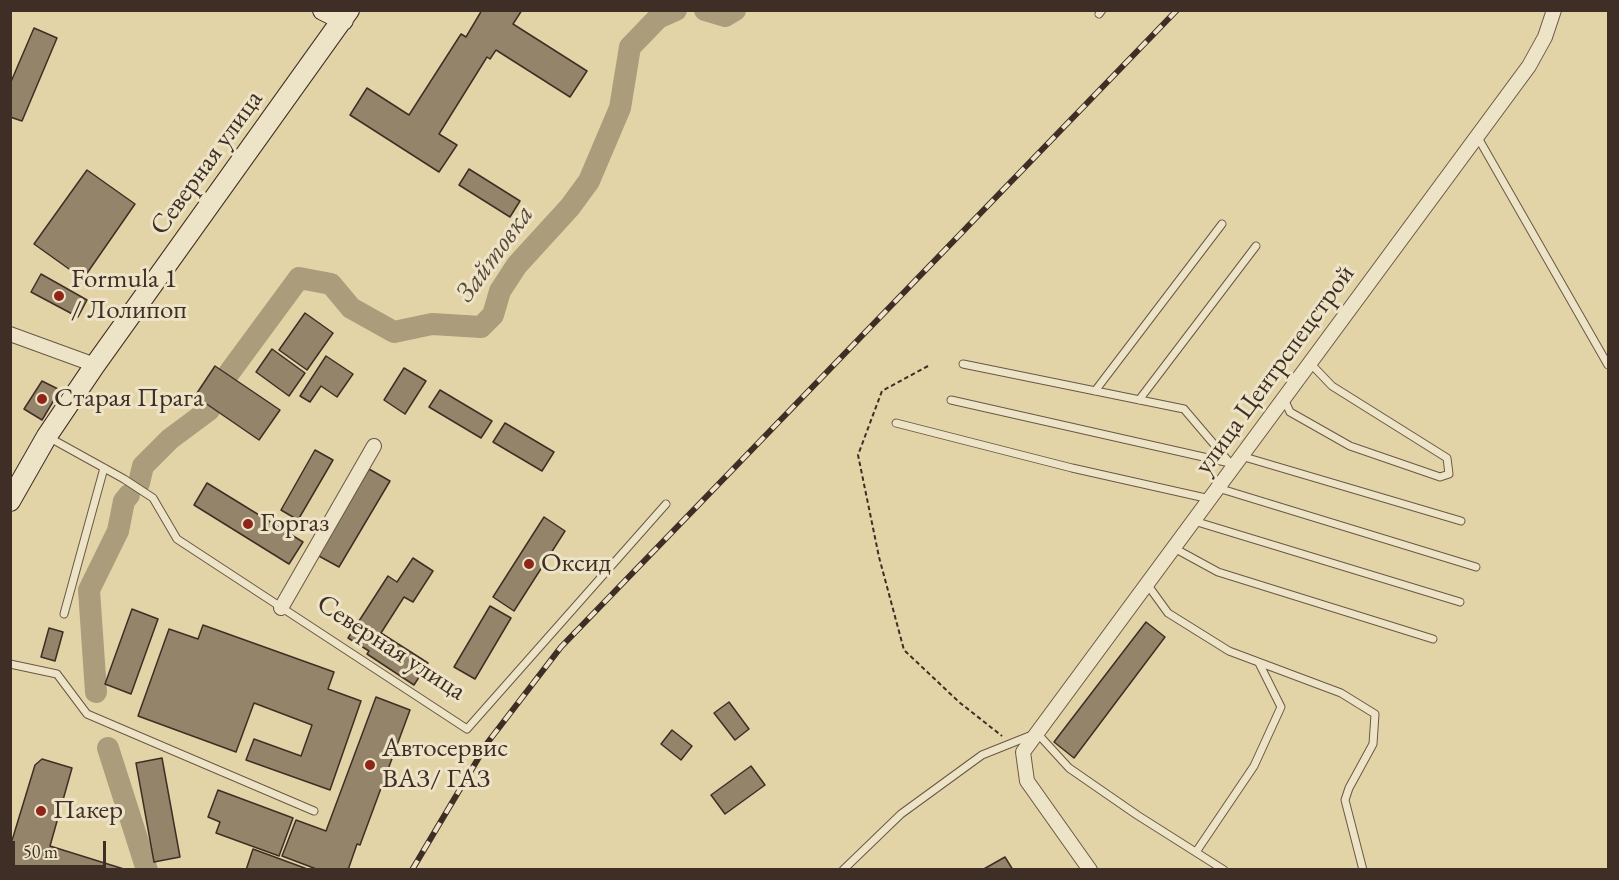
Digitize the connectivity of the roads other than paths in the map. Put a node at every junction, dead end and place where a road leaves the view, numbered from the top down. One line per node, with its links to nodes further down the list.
1 (323, 10): 3 (main road)
2 (1554, 10): 4 (street, улица Центрспецстрой)
3 (346, 15): 10 (main road, Северная улица)
4 (1478, 136): 8 (street, улица Центрспецстрой); 11 (lane)
5 (1222, 224): 12 (lane)
6 (1256, 246): 15 (lane)
7 (10, 334): 10 (street)
8 (1310, 363): 13 (street, улица Центрспецстрой); 13 (lane)
9 (963, 364): 12 (lane)
10 (94, 365): 17 (main road, Северная улица)
11 (1608, 365)
12 (1095, 391): 15 (lane)
13 (1284, 399): 19 (street, улица Центрспецстрой)
14 (951, 400): 19 (lane)
15 (1139, 400): 19 (lane)
16 (896, 423): 22 (lane)
17 (47, 436): 20 (lane, Северная улица); 21 (main road, Северная улица)
18 (374, 446): 30 (street)
19 (1236, 461): 22 (street, улица Центрспецстрой); 25 (lane)
20 (104, 468): 30 (lane, Северная улица); 31 (lane)
21 (13, 490)
22 (1214, 494): 24 (street, улица Центрспецстрой); 27 (lane)
23 (666, 504): 30 (lane, Северная улица)
24 (1194, 521): 26 (street, улица Центрспецстрой); 29 (lane)
25 (1461, 521)
26 (1174, 548): 28 (street, улица Центрспецстрой); 32 (lane)
27 (1476, 567)
28 (1147, 584): 33 (lane); 35 (street, улица Центрспецстрой)
29 (1460, 602)
30 (281, 608)
31 (64, 614)
32 (1432, 639)
33 (1259, 663): 38 (lane); 42 (lane)
34 (10, 664): 37 (lane)
35 (1037, 733): 36 (street, улица Центрспецстрой); 38 (lane)
36 (1017, 748): 39 (lane); 40 (street)
37 (314, 811)
38 (1196, 852): 41 (lane)
39 (843, 870)
40 (1090, 870)
41 (1224, 870)
42 (1363, 870)

